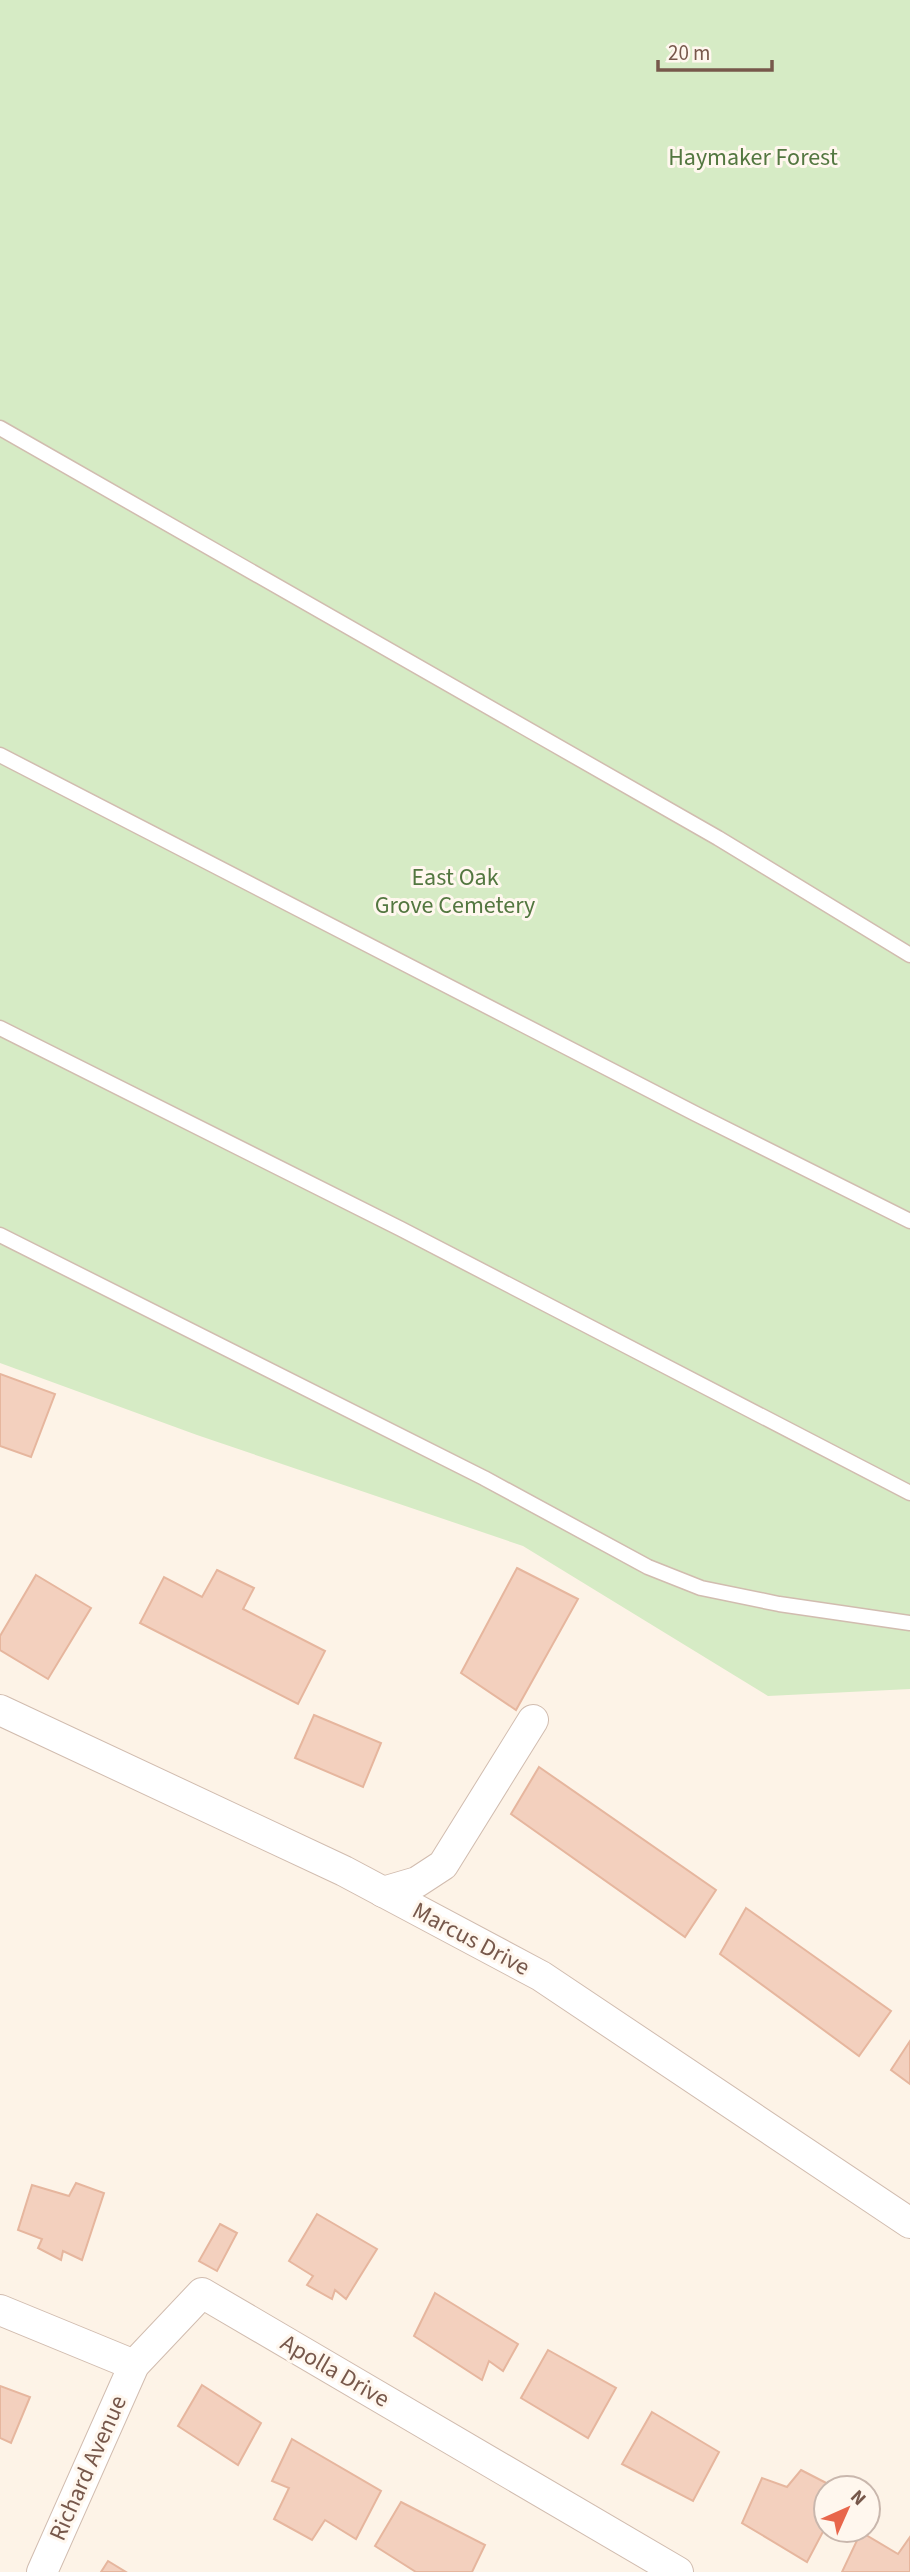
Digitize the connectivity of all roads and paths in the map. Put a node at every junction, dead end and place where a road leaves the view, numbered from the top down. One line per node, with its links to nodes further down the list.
1 (0, 428): 3 (lane)
2 (0, 755): 5 (lane)
3 (910, 955)
4 (0, 1028): 7 (lane)
5 (910, 1221)
6 (0, 1235): 8 (lane)
7 (910, 1493)
8 (910, 1623)
9 (0, 1710): 11 (street, Marcus Drive)
10 (533, 1720): 11 (street)
11 (383, 1892): 12 (street, Marcus Drive)
12 (910, 2223)
13 (0, 2310): 14 (street)
14 (134, 2365): 15 (street, Richard Avenue); 16 (street, Apolla Drive)
15 (42, 2572)
16 (678, 2572)

